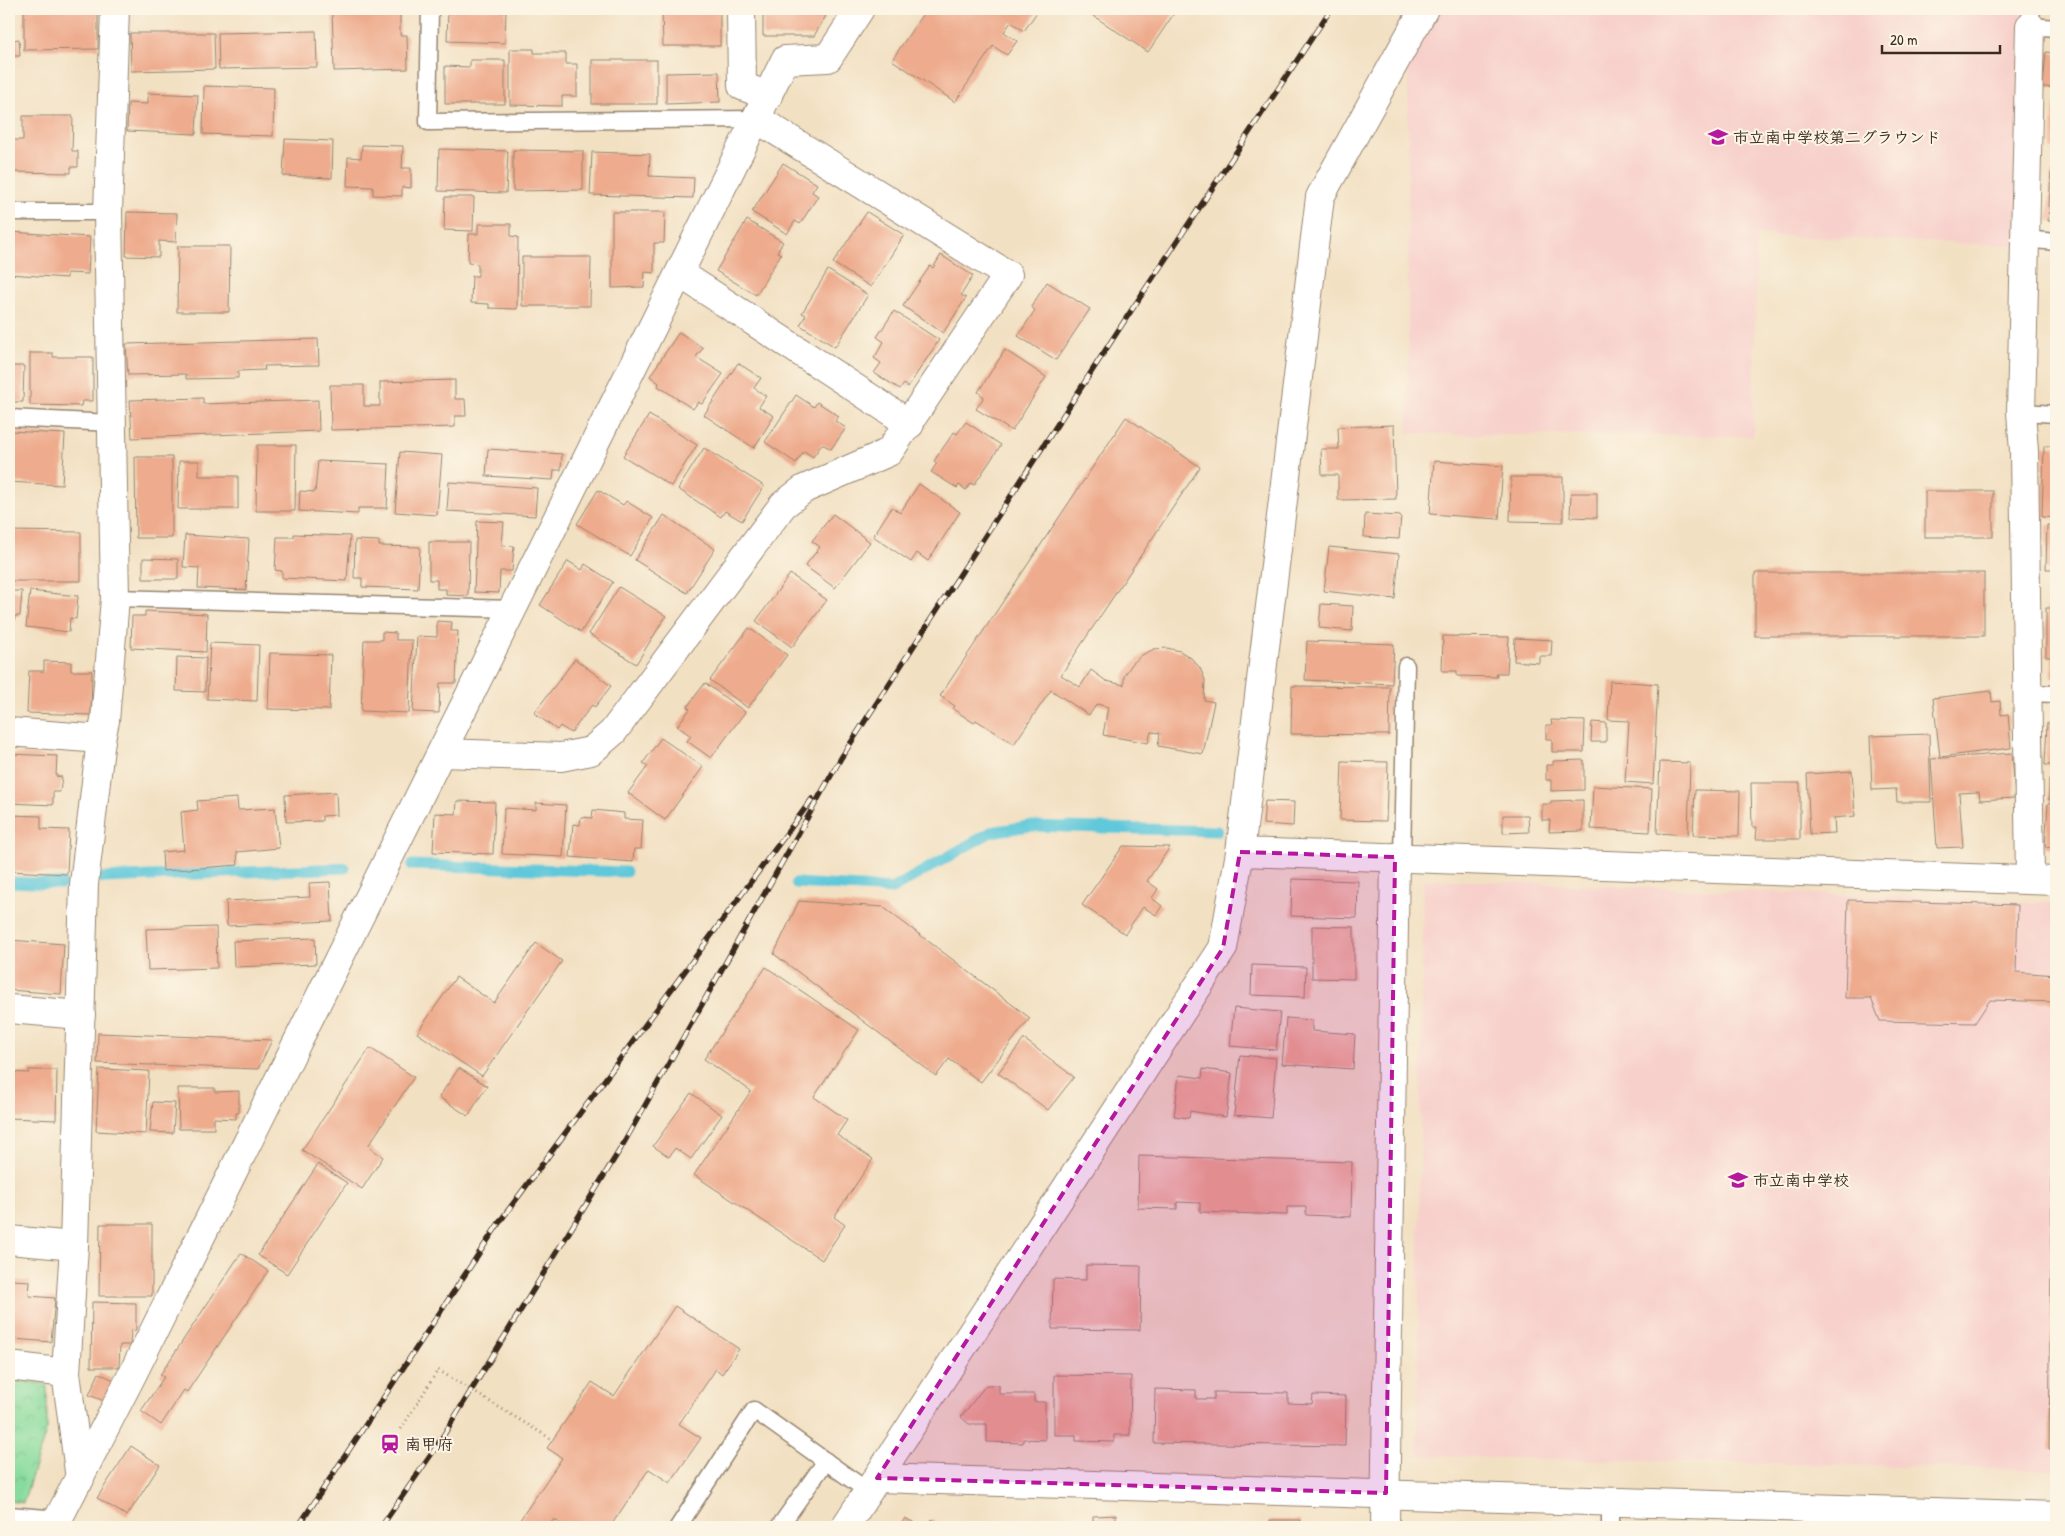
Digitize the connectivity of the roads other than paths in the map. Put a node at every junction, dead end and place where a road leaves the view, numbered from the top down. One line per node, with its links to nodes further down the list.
1 (115, 9): 10 (street)
2 (430, 9): 8 (lane)
3 (741, 9): 8 (street)
4 (860, 9): 8 (street)
5 (1424, 9): 27 (street)
6 (2031, 17): 7 (lane); 11 (street)
7 (2056, 28)
8 (763, 107): 13 (street); 18 (street)
9 (9, 212): 10 (lane)
10 (108, 212): 17 (street)
11 (2025, 239): 12 (lane); 14 (street)
12 (2056, 242)
13 (680, 274): 18 (street); 20 (street)
14 (2021, 412): 15 (lane); 22 (street)
15 (2056, 414)
16 (9, 418): 17 (lane)
17 (112, 422): 19 (street)
18 (910, 424): 26 (street)
19 (115, 598): 20 (lane); 25 (street)
20 (513, 609): 26 (street)
21 (1406, 666): 28 (lane)
22 (2028, 693): 23 (lane); 29 (street)
23 (2056, 694)
24 (9, 732): 25 (street)
25 (100, 739): 32 (street)
26 (442, 753): 38 (street)
27 (1240, 852): 28 (street); 39 (street)
28 (1399, 857): 29 (street); 40 (street)
29 (2030, 879): 30 (street)
30 (2056, 880)
31 (9, 1009): 32 (street)
32 (81, 1015): 34 (street)
33 (9, 1240): 34 (street)
34 (74, 1246): 36 (street)
35 (9, 1366): 36 (street)
36 (66, 1373): 38 (street)
37 (826, 1462): 39 (lane); 45 (lane); 46 (lane)
38 (80, 1479): 44 (street)
39 (873, 1485): 40 (street); 47 (street)
40 (1386, 1493): 41 (street); 48 (street)
41 (1610, 1514): 43 (street)
42 (9, 1515): 44 (lane)
43 (2050, 1520)
44 (57, 1523)
45 (678, 1527)
46 (779, 1527)
47 (845, 1527)
48 (1385, 1527)

